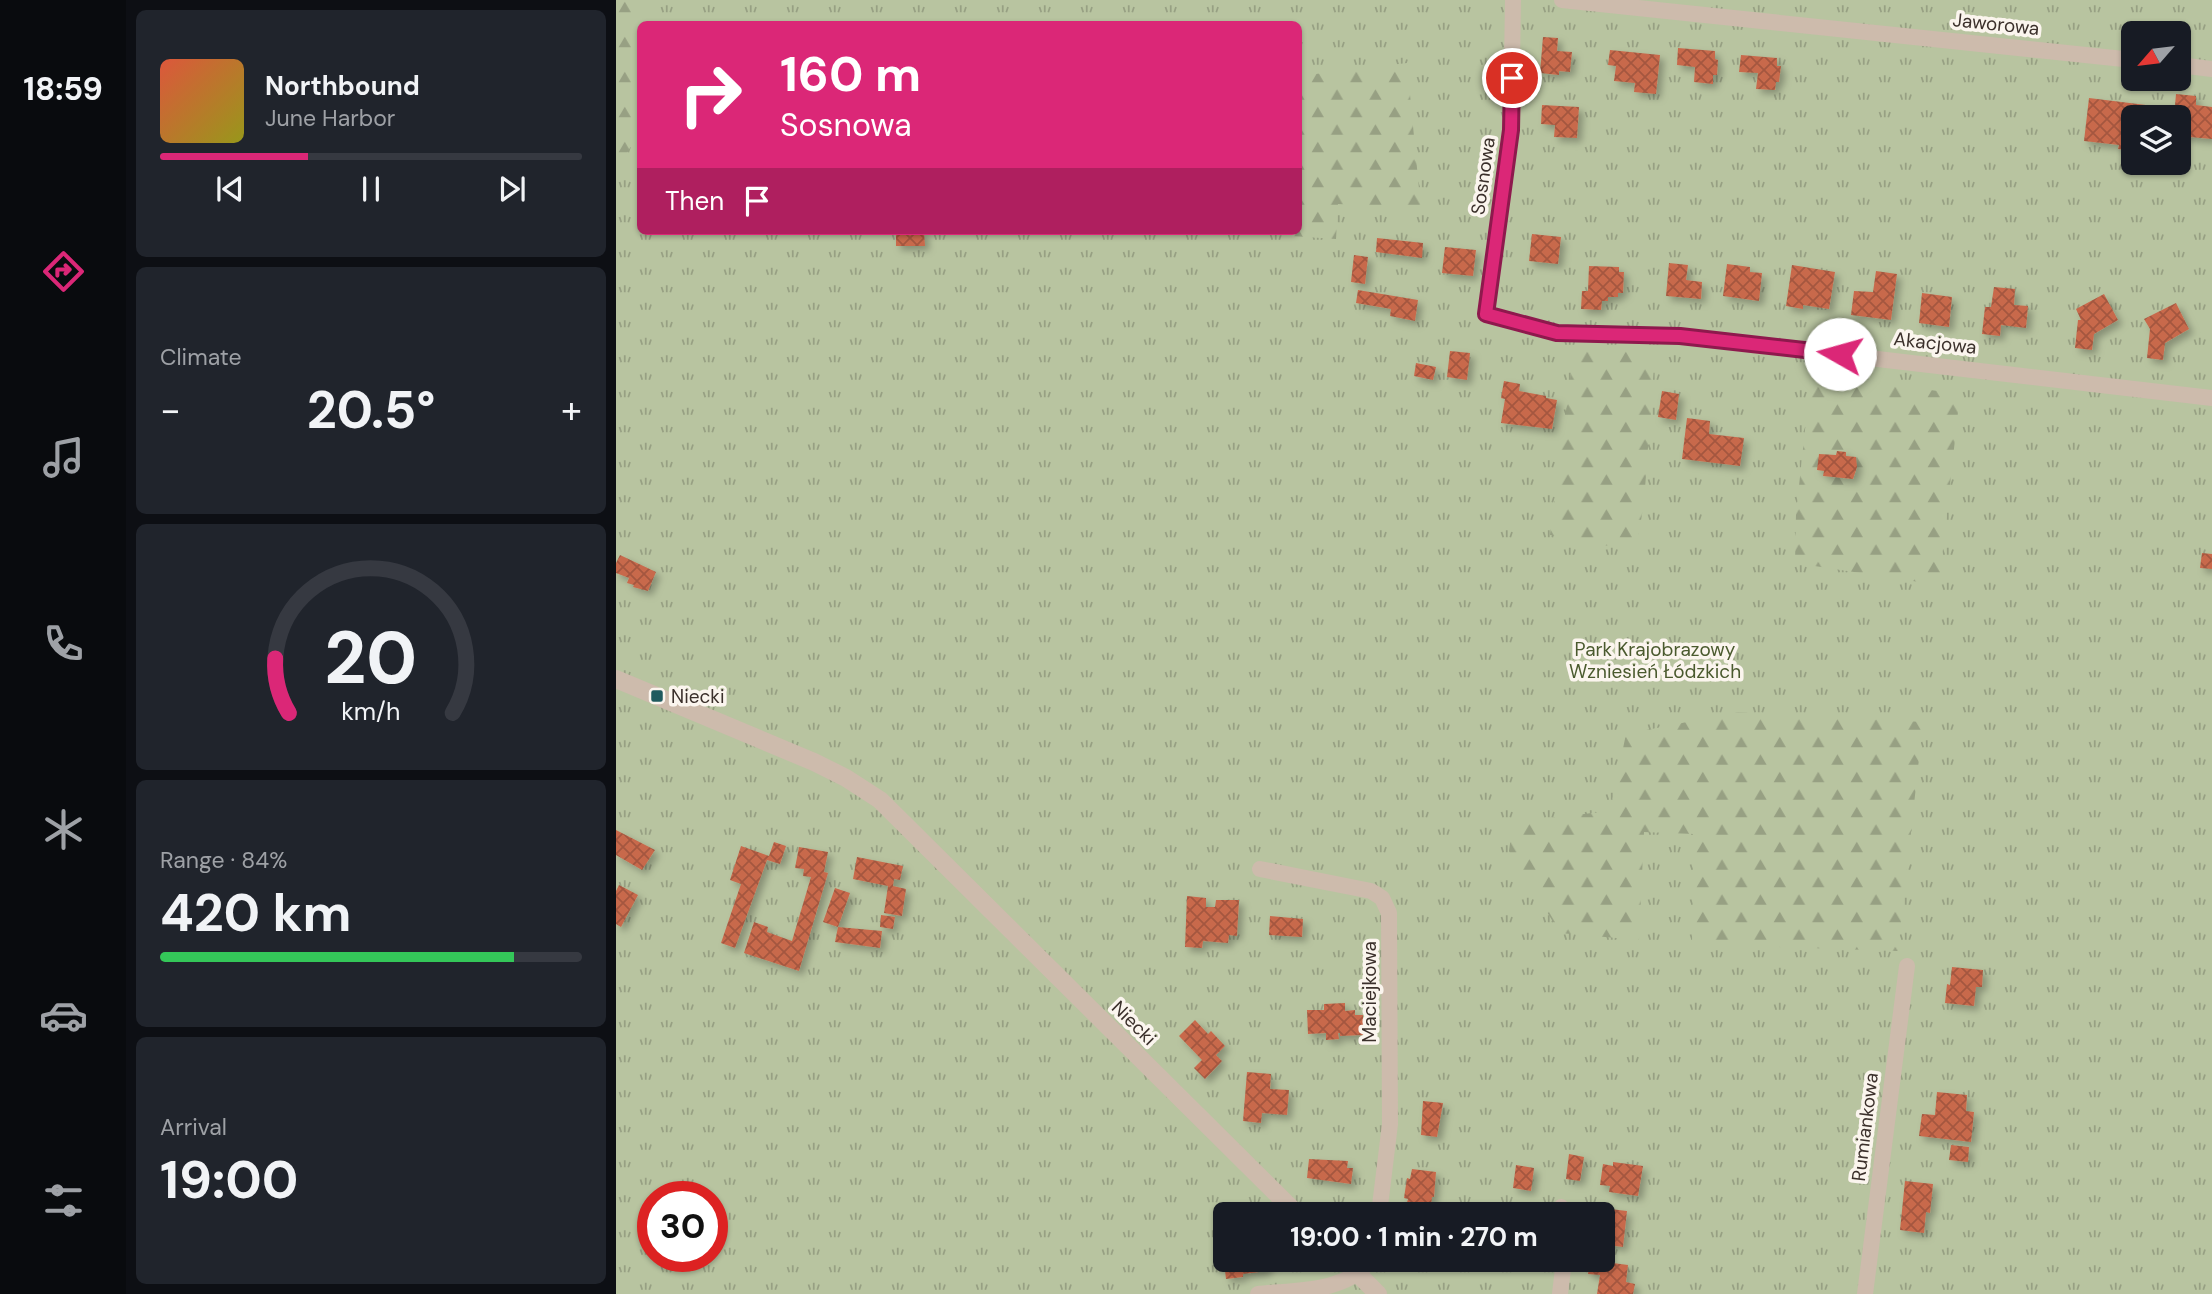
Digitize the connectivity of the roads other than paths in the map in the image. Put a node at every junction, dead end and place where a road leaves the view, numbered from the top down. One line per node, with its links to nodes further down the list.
1 (1513, 0): 6 (street, Sosnowa)
2 (1562, 0): 3 (street, Jaworowa)
3 (2121, 59)
4 (2191, 66): 5 (street)
5 (2212, 69)
6 (1486, 314): 7 (street, Akacjowa)
7 (2212, 398)
8 (616, 679): 11 (street, Niecki)
9 (1259, 869): 12 (street, Maciejkowa)
10 (1907, 966): 19 (street, Rumiankowa)
11 (1285, 1202)
12 (1380, 1202)
13 (1358, 1272): 16 (street)
14 (1367, 1272): 17 (street)
15 (1563, 1272): 18 (street)
16 (1258, 1294)
17 (1378, 1294)
18 (1560, 1294)
19 (1865, 1294)

